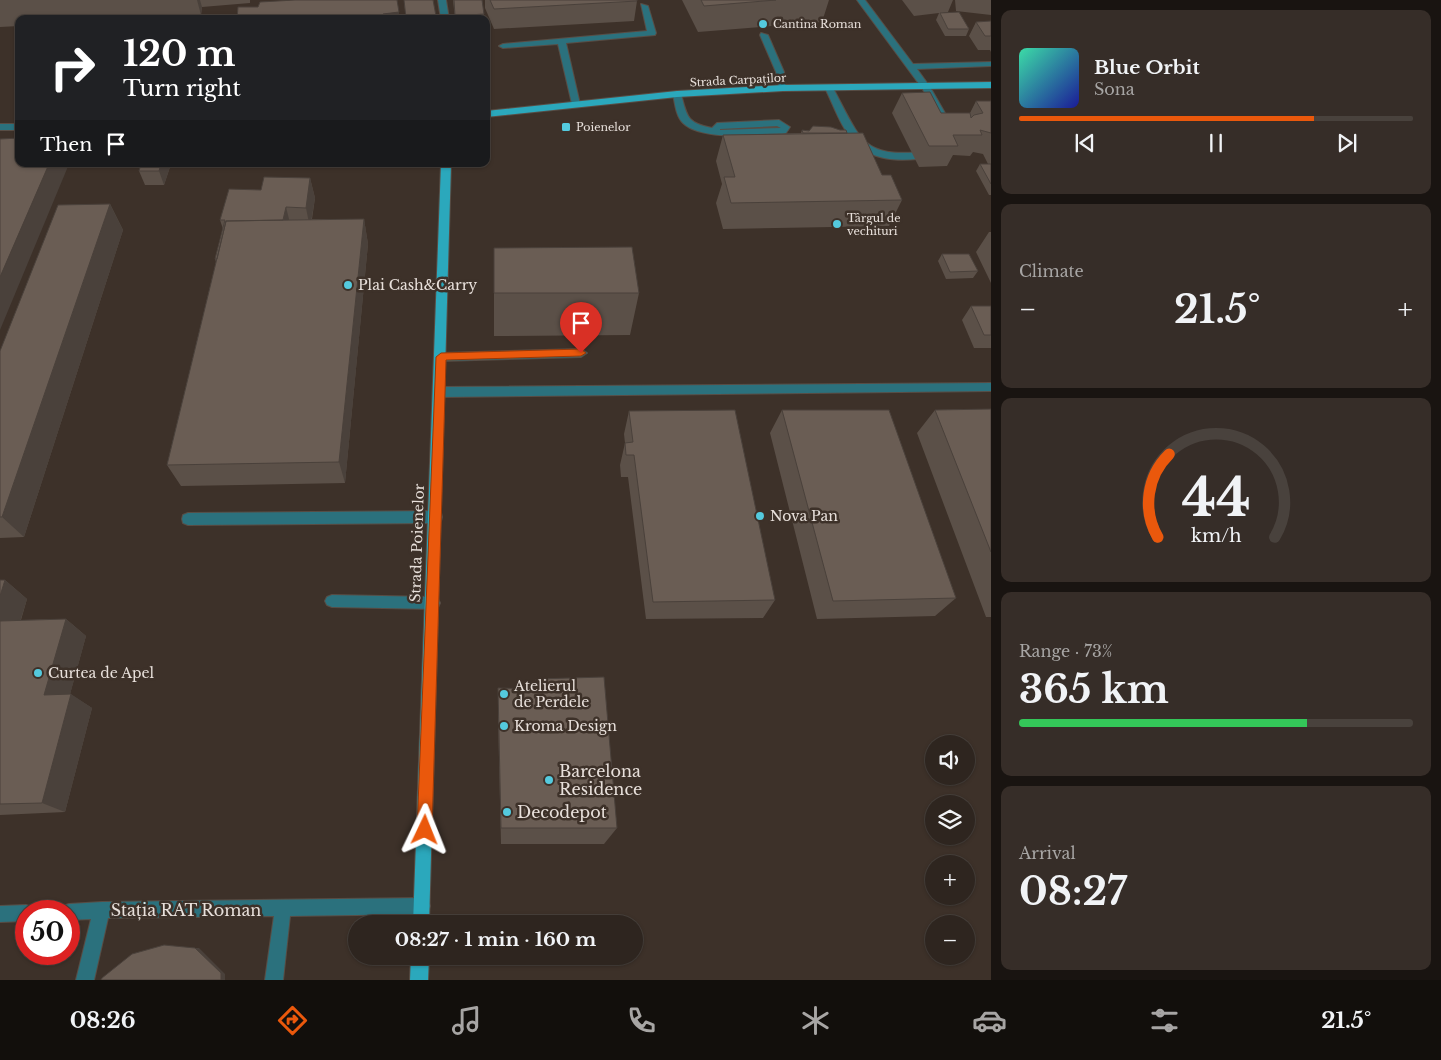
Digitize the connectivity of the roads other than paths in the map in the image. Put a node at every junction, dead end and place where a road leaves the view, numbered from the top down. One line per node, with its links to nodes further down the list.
1 (442, 0): 4 (street)
2 (861, 0): 9 (street)
3 (644, 6): 6 (street)
4 (444, 15)
5 (764, 35): 12 (street)
6 (561, 41): 7 (street); 15 (street)
7 (503, 46)
8 (991, 64): 9 (street)
9 (910, 68): 11 (street)
10 (991, 85): 11 (main road, Strada Carpaților)
11 (926, 87): 13 (main road, Strada Carpaților); 20 (street)
12 (783, 88): 13 (main road, Strada Carpaților); 14 (main road, Strada Carpaților)
13 (829, 88): 21 (street)
14 (677, 94): 15 (main road, Strada Carpaților); 19 (street)
15 (576, 104): 16 (main road, Strada Carpaților)
16 (490, 114)
17 (0, 127): 18 (street)
18 (15, 127)
19 (715, 130): 19 (street)
20 (948, 140)
21 (938, 153)
22 (446, 167): 24 (main road, Strada Poienelor)
23 (581, 353): 24 (street)
24 (441, 357): 26 (main road, Strada Poienelor)
25 (991, 387): 26 (street)
26 (440, 392): 27 (main road, Strada Poienelor)
27 (436, 517): 28 (street); 30 (main road, Strada Poienelor)
28 (188, 519)
29 (332, 601): 30 (street)
30 (432, 603): 31 (main road, Strada Poienelor)
31 (422, 906): 32 (street, Stația RAT Roman); 37 (main road, Strada Poienelor)
32 (283, 909): 33 (street, Stația RAT Roman); 40 (street, Stația RAT Roman)
33 (102, 910): 34 (street); 39 (street, Stația RAT Roman)
34 (80, 911)
35 (15, 913): 36 (street)
36 (0, 914)
37 (422, 915)
38 (420, 965): 41 (main road)
39 (85, 980)
40 (274, 980)
41 (419, 980)

